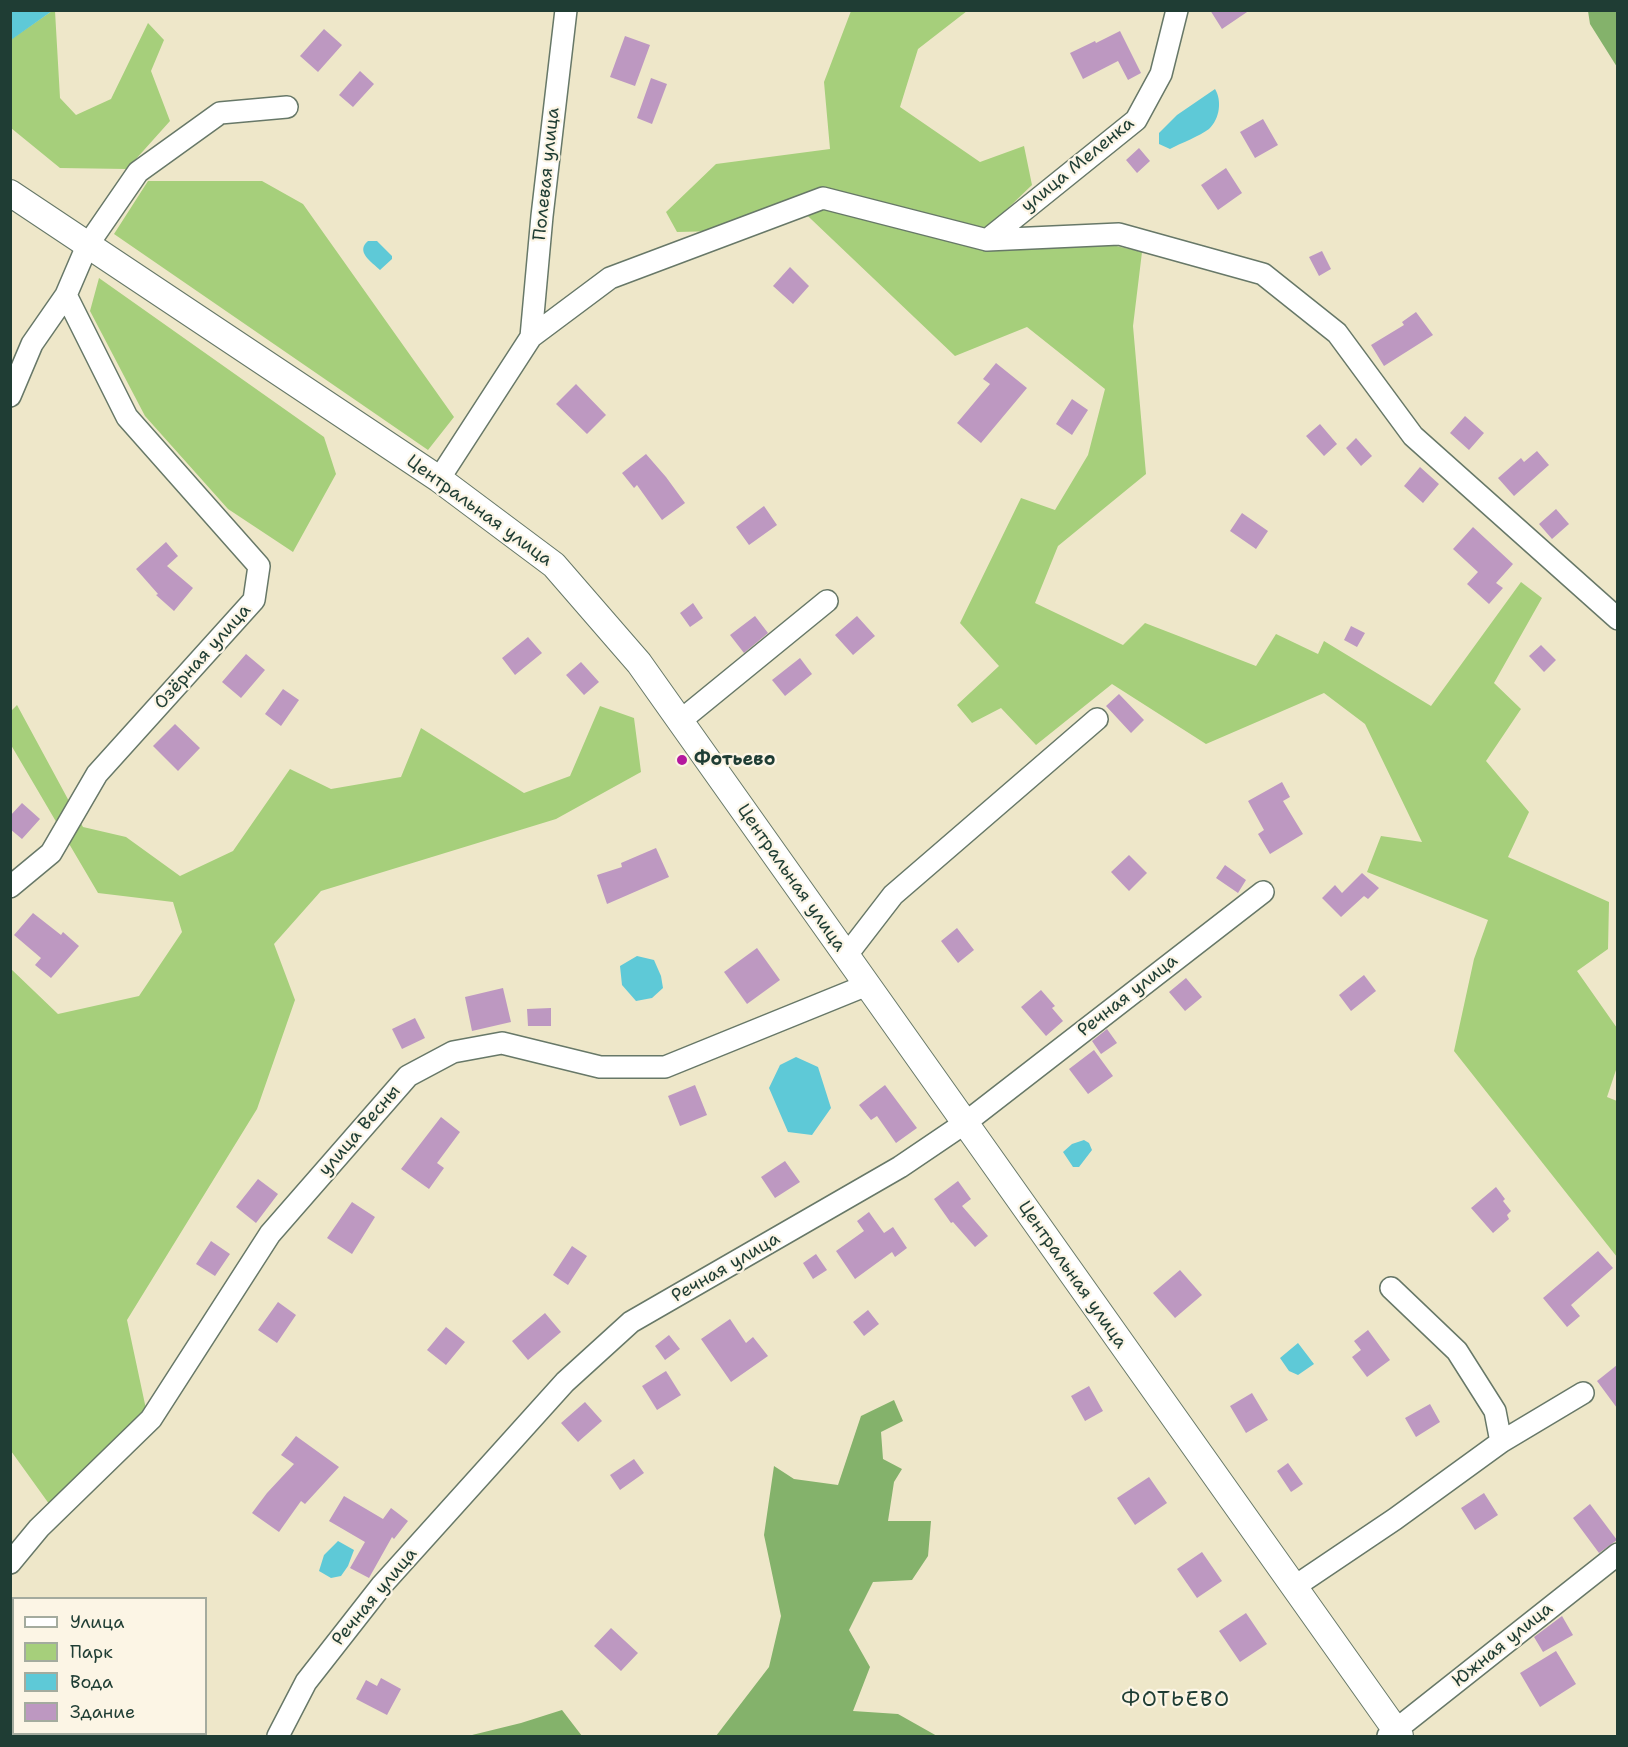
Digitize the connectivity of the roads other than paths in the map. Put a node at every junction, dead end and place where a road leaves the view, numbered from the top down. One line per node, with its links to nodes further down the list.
1 (566, 10): 8 (street, Полевая улица)
2 (1177, 10): 5 (street, улица Меленка)
3 (287, 107): 6 (street)
4 (10, 193): 6 (main road, Центральная улица)
5 (987, 240): 8 (street); 12 (street)
6 (87, 246): 7 (street); 10 (main road, Центральная улица)
7 (66, 295): 9 (street); 15 (street, Озёрная улица)
8 (531, 337): 10 (street)
9 (10, 396)
10 (439, 479): 14 (main road, Центральная улица)
11 (827, 602): 14 (street)
12 (1617, 620)
13 (1097, 719): 17 (street)
14 (680, 721): 17 (main road, Центральная улица)
15 (10, 887)
16 (1263, 892): 19 (street, Речная улица)
17 (846, 956): 18 (main road, Центральная улица)
18 (867, 985): 19 (main road, Центральная улица); 24 (street, улица Весны)
19 (965, 1123): 25 (main road, Центральная улица); 27 (street, Речная улица)
20 (1391, 1288): 22 (street)
21 (1583, 1394): 22 (street)
22 (1501, 1442): 25 (street)
23 (1617, 1554): 26 (street, Южная улица)
24 (10, 1563)
25 (1294, 1587): 26 (main road, Центральная улица)
26 (1395, 1735)
27 (278, 1737)

